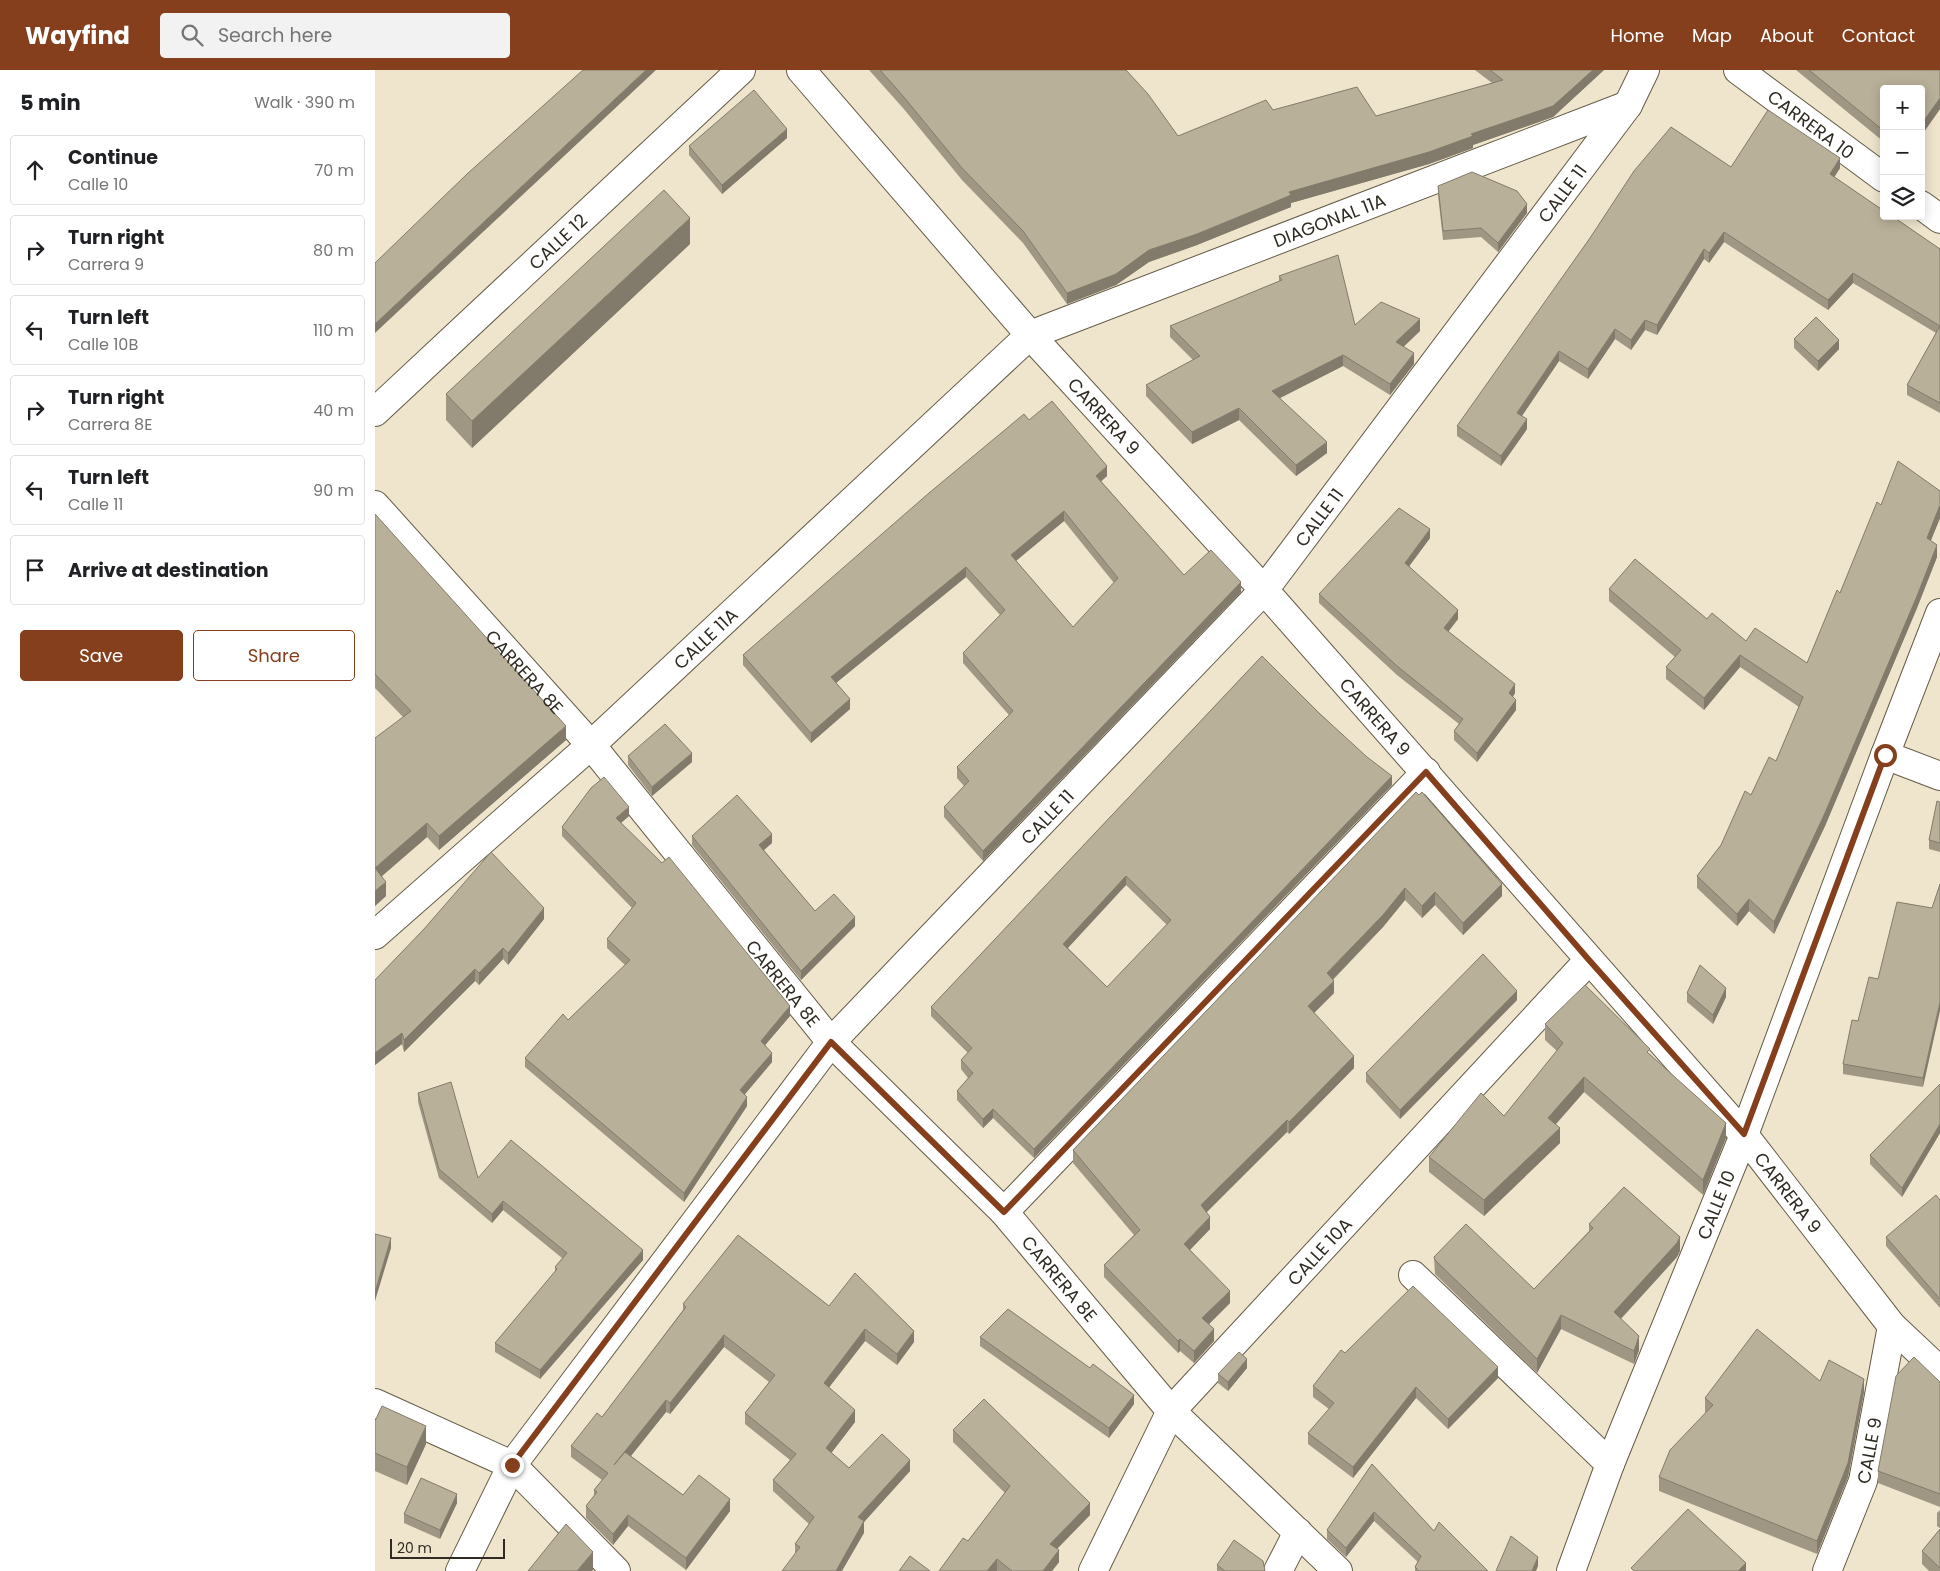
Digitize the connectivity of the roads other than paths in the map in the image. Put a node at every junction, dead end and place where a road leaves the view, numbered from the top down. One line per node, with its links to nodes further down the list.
1 (741, 70): 10 (street, CALLE 12)
2 (801, 70): 9 (street, CARRERA 9)
3 (1645, 70): 5 (street, CALLE 11)
4 (1738, 70): 6 (street, CARRERA 10)
5 (1628, 105): 9 (street, DIAGONAL 11A); 12 (street, CALLE 11)
6 (1880, 175)
7 (1925, 208): 8 (street)
8 (1940, 219)
9 (1030, 335): 12 (street, CARRERA 9); 14 (street, CALLE 11A)
10 (375, 412)
11 (375, 505): 14 (street, CARRERA 8E)
12 (1265, 590): 16 (street, CARRERA 9); 20 (street, CALLE 11)
13 (1940, 613): 15 (street, CALLE 10)
14 (591, 745): 18 (street, CALLE 11A); 20 (street, CARRERA 8E)
15 (1885, 755): 17 (street); 21 (street, CALLE 10)
16 (1426, 772): 19 (street, CARRERA 9); 22 (street)
17 (1940, 776)
18 (375, 935)
19 (1589, 960): 21 (street, CARRERA 9); 27 (street, CALLE 10A)
20 (831, 1042): 22 (street, CARRERA 8E); 29 (street, CALLE 11)
21 (1744, 1134): 24 (street, CARRERA 9); 28 (street, CALLE 10)
22 (1004, 1212): 27 (street, CARRERA 8E)
23 (1413, 1275): 28 (street)
24 (1892, 1326): 25 (street, CARRERA 9); 37 (street, CALLE 9)
25 (1940, 1371)
26 (375, 1403): 29 (street)
27 (1171, 1411): 30 (street, CARRERA 8E); 33 (street, CALLE 10A)
28 (1610, 1464): 36 (street, CALLE 10)
29 (512, 1465): 31 (street, CALLE 11); 32 (street)
30 (1297, 1532): 34 (street); 35 (street, CARRERA 8E)
31 (460, 1571)
32 (616, 1571)
33 (1093, 1571)
34 (1278, 1571)
35 (1338, 1571)
36 (1571, 1571)
37 (1827, 1571)

